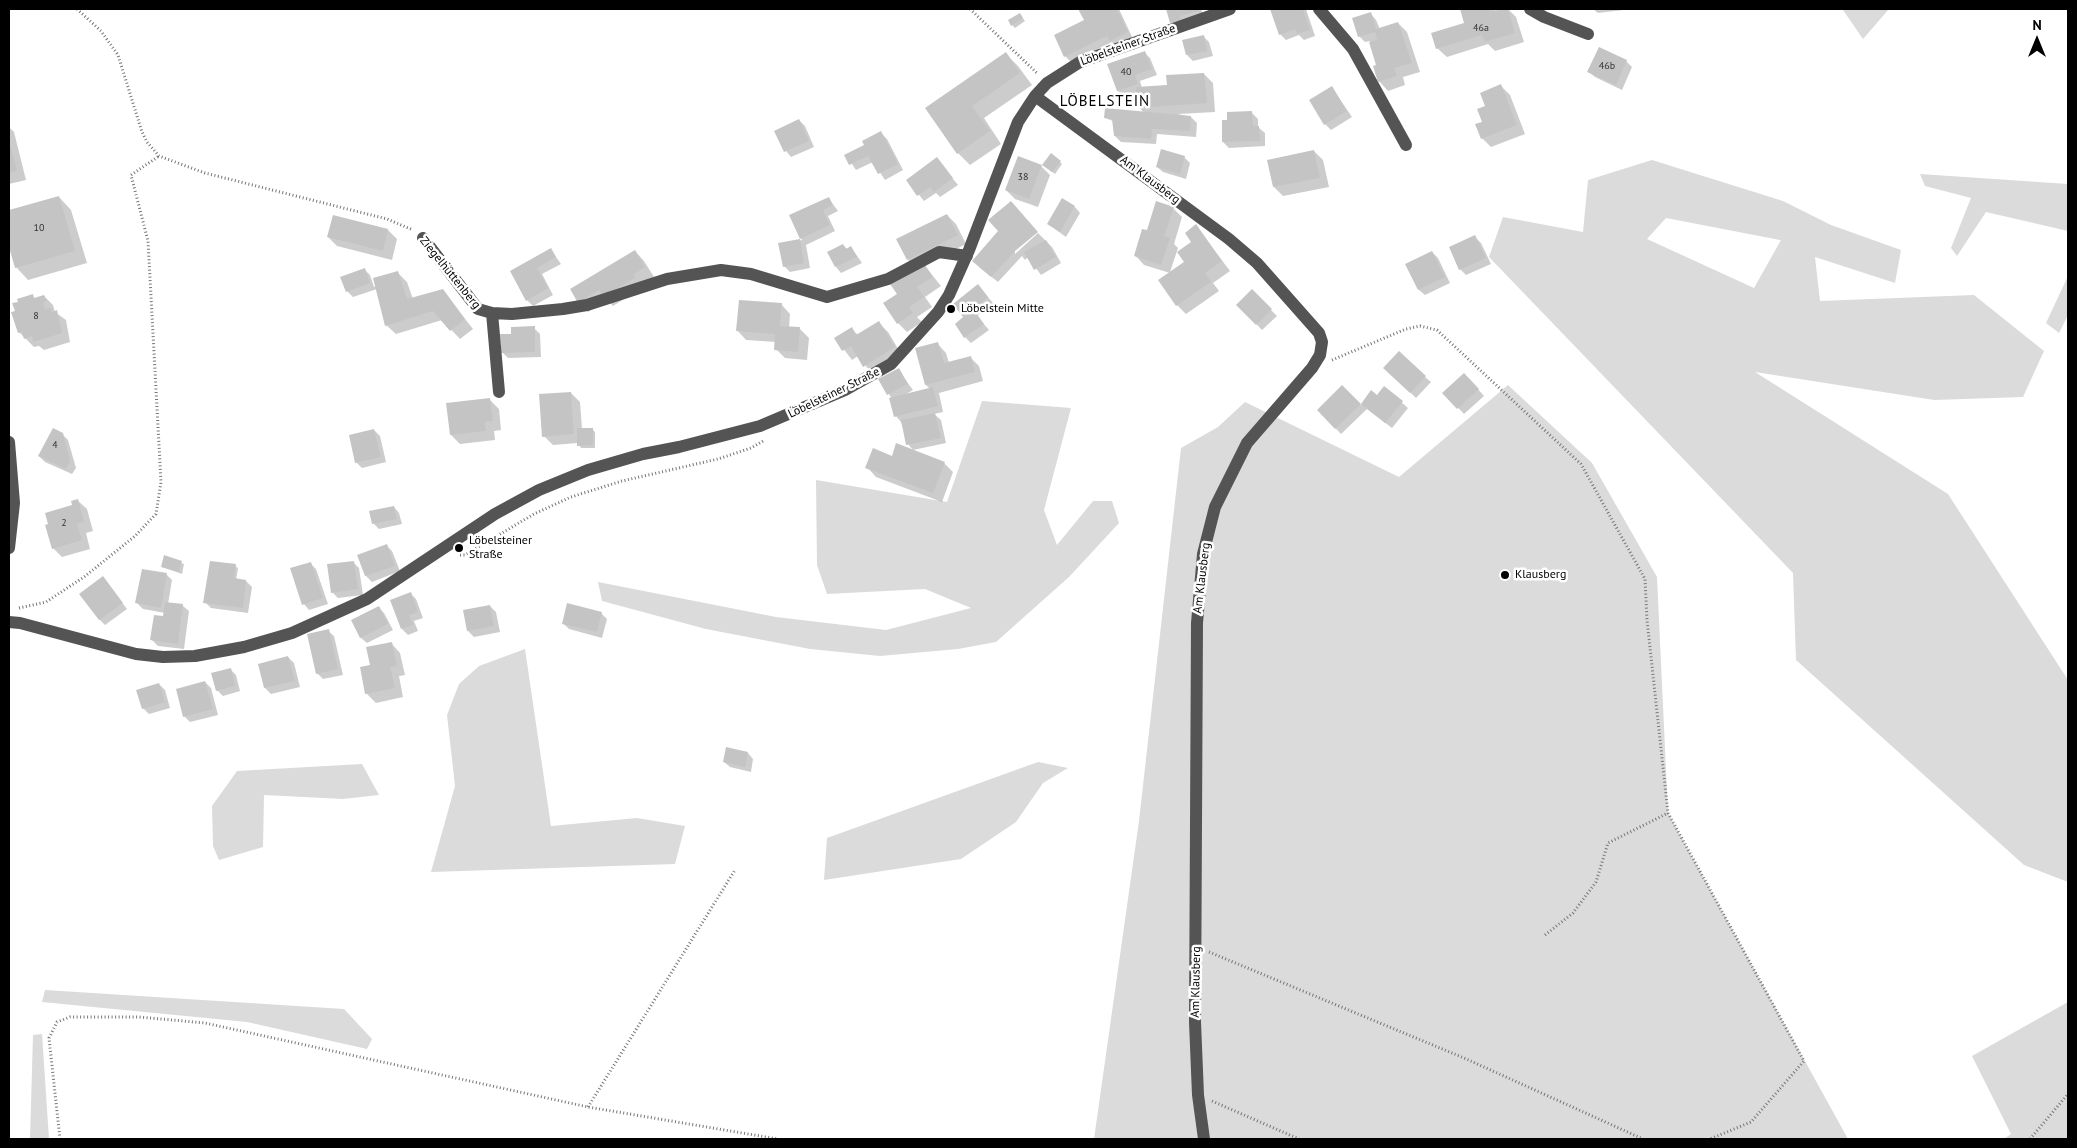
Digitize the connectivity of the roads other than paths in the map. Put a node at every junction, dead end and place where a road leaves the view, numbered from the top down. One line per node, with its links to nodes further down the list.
1 (1230, 9): 5 (street, Löbelsteiner Straße)
2 (1319, 9): 6 (street)
3 (1530, 9): 4 (street)
4 (1588, 34)
5 (1035, 96): 8 (street, Löbelsteiner Straße); 14 (street, Am Klausberg)
6 (1406, 145)
7 (423, 238): 9 (street, Ziegelhüttenberg)
8 (967, 256): 9 (street, Ziegelhüttenberg); 13 (street, Löbelsteiner Straße)
9 (492, 314): 10 (street)
10 (499, 392)
11 (9, 442): 12 (street)
12 (9, 548)
13 (9, 622)
14 (1204, 1139)

